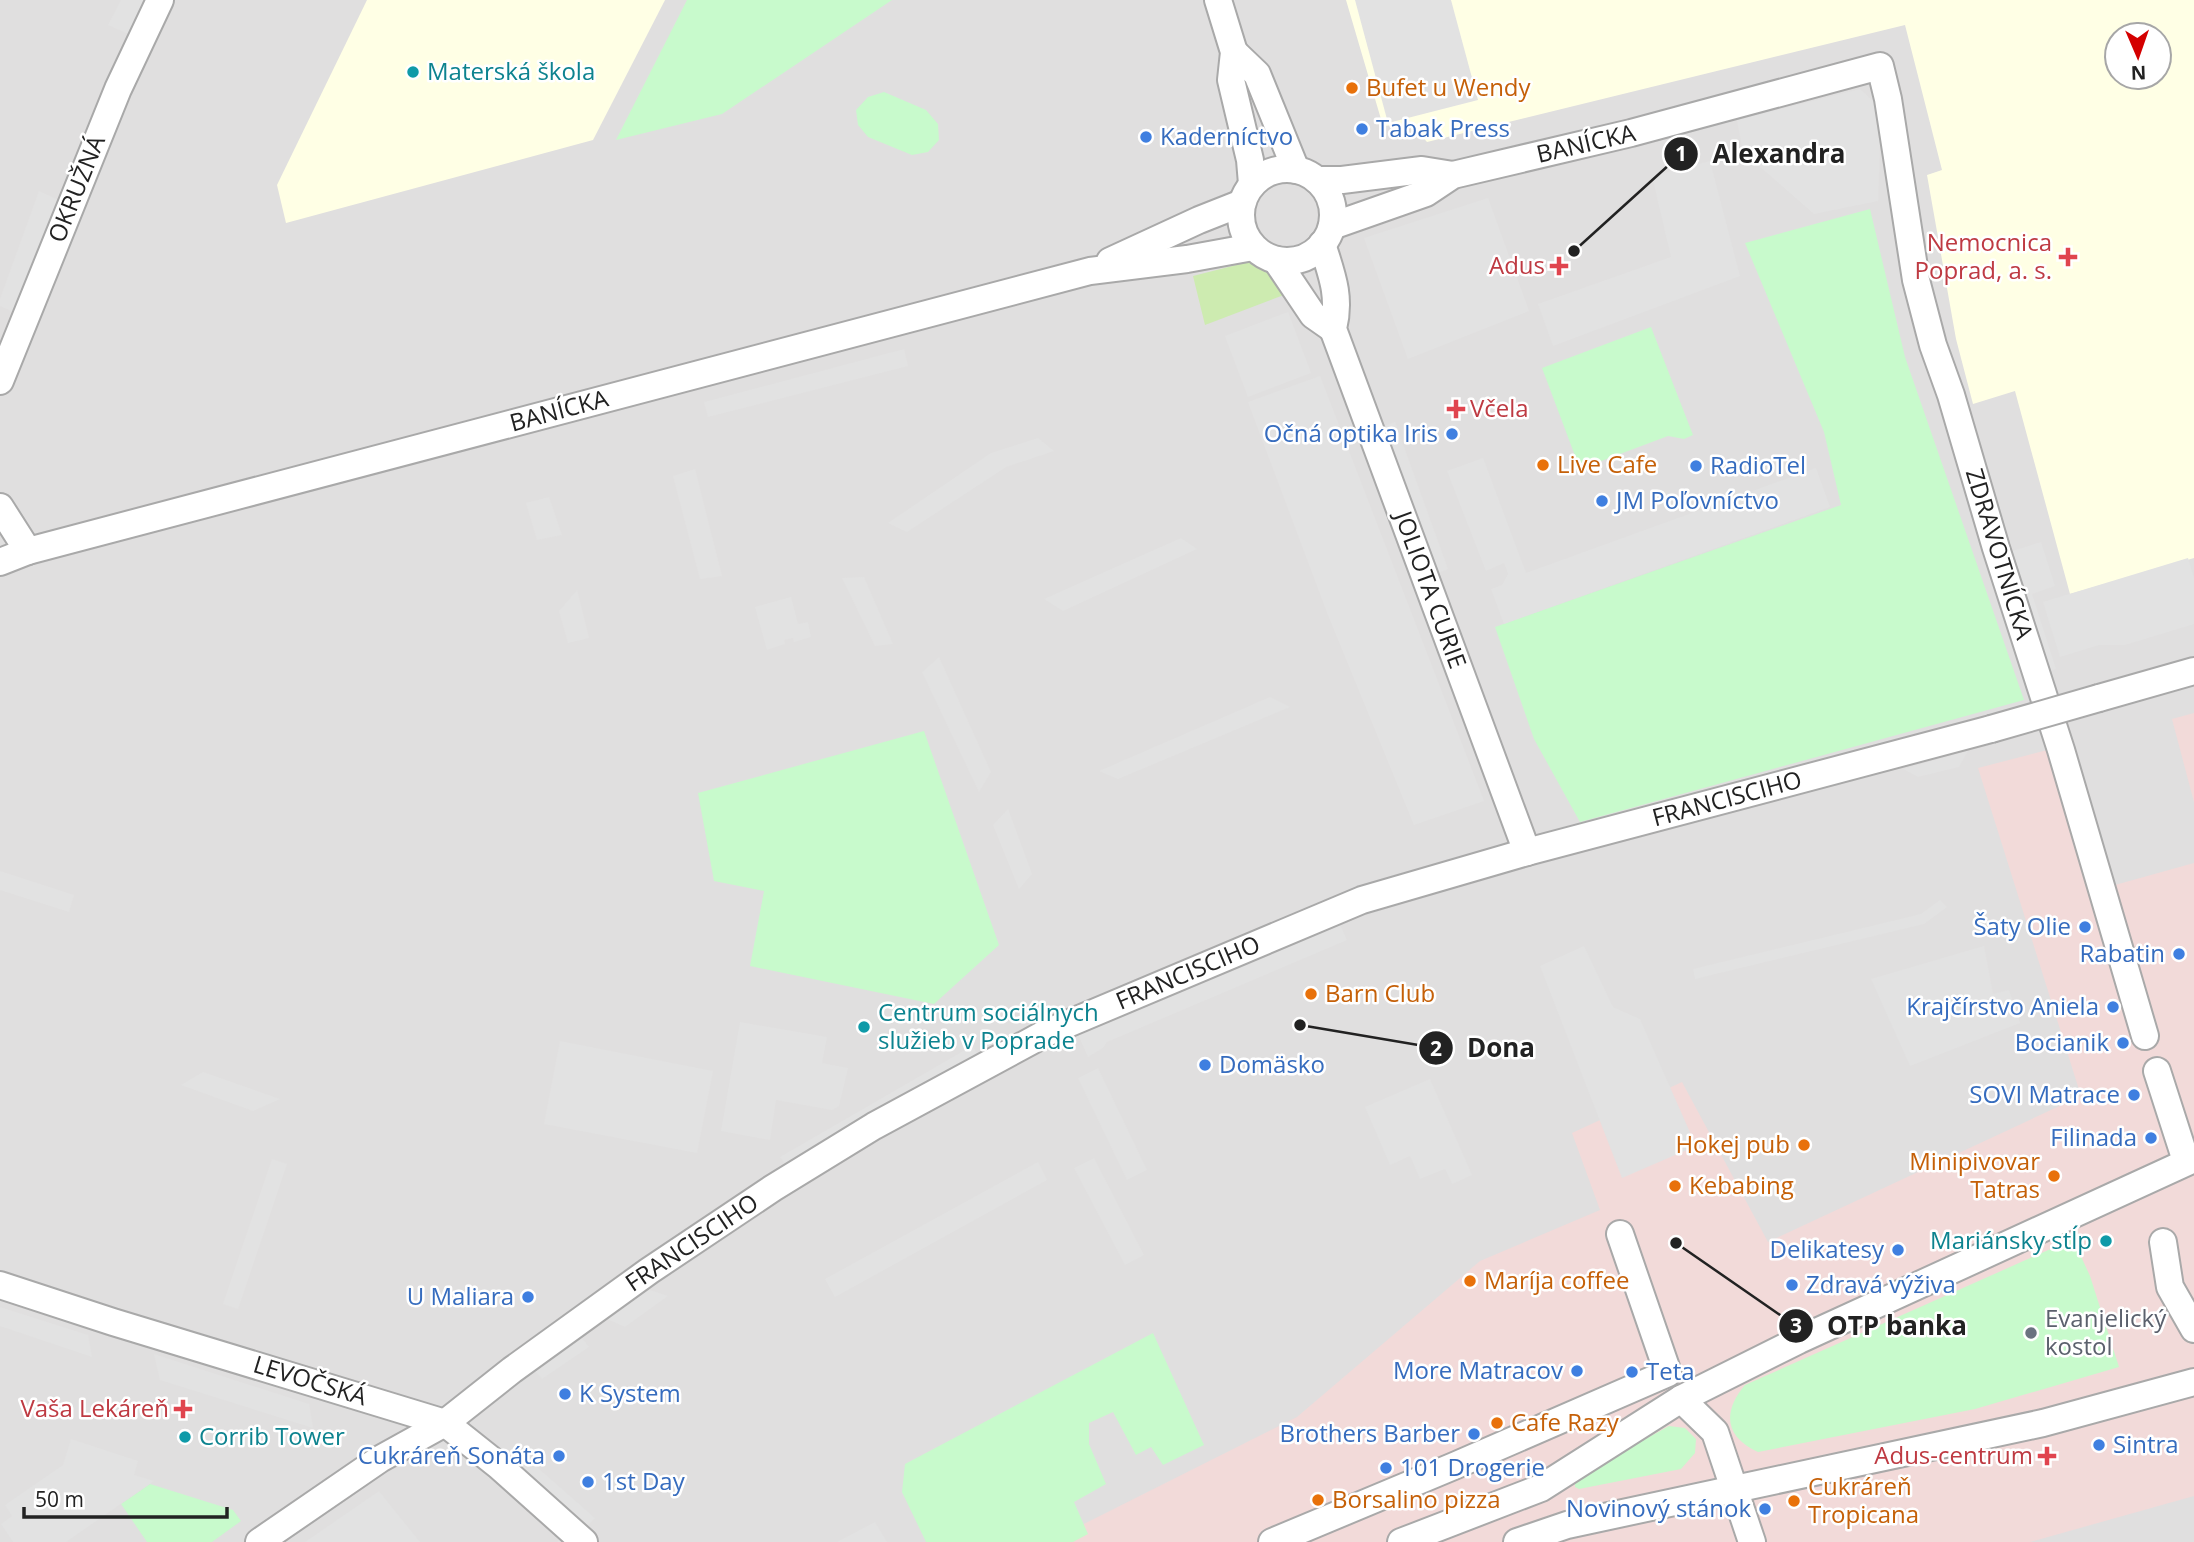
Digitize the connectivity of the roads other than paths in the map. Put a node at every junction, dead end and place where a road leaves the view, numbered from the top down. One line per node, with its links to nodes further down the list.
1 (160, 0): 12 (street, OKRUŽNÁ)
2 (1218, 0): 3 (street)
3 (1234, 52): 5 (street); 7 (street)
4 (1880, 65): 6 (street, BANÍCKA); 18 (street, ZDRAVOTNÍCKA)
5 (1306, 175): 6 (street, BANÍCKA); 7 (street); 8 (street)
6 (1453, 175): 8 (street, BANÍCKA)
7 (1247, 194): 9 (street); 10 (street, BANÍCKA)
8 (1327, 235): 9 (street); 11 (street, JOLIOTA CURIE)
9 (1264, 254): 10 (street, BANÍCKA); 11 (street, JOLIOTA CURIE)
10 (1090, 271): 14 (street, BANÍCKA)
11 (1333, 329): 17 (street, JOLIOTA CURIE)
12 (0, 381)
13 (0, 507): 14 (street)
14 (28, 551): 15 (street)
15 (0, 562)
16 (2194, 671): 17 (street, FRANCISCIHO, bridge)
17 (1527, 852): 27 (street, FRANCISCIHO)
18 (2145, 1036)
19 (2157, 1071): 20 (street)
20 (2190, 1160): 26 (street)
21 (1620, 1234): 32 (street)
22 (2163, 1242): 24 (street)
23 (0, 1285): 27 (street, LEVOČSKÁ)
24 (2194, 1329)
25 (2194, 1382): 28 (street)
26 (1681, 1399): 28 (street); 29 (street)
27 (445, 1423): 30 (street, FRANCISCIHO); 31 (street, LEVOČSKÁ)
28 (1736, 1489): 34 (street); 35 (street)
29 (1449, 1533): 33 (street)
30 (259, 1542)
31 (584, 1542)
32 (1272, 1542)
33 (1401, 1542)
34 (1517, 1542)
35 (1752, 1542)

